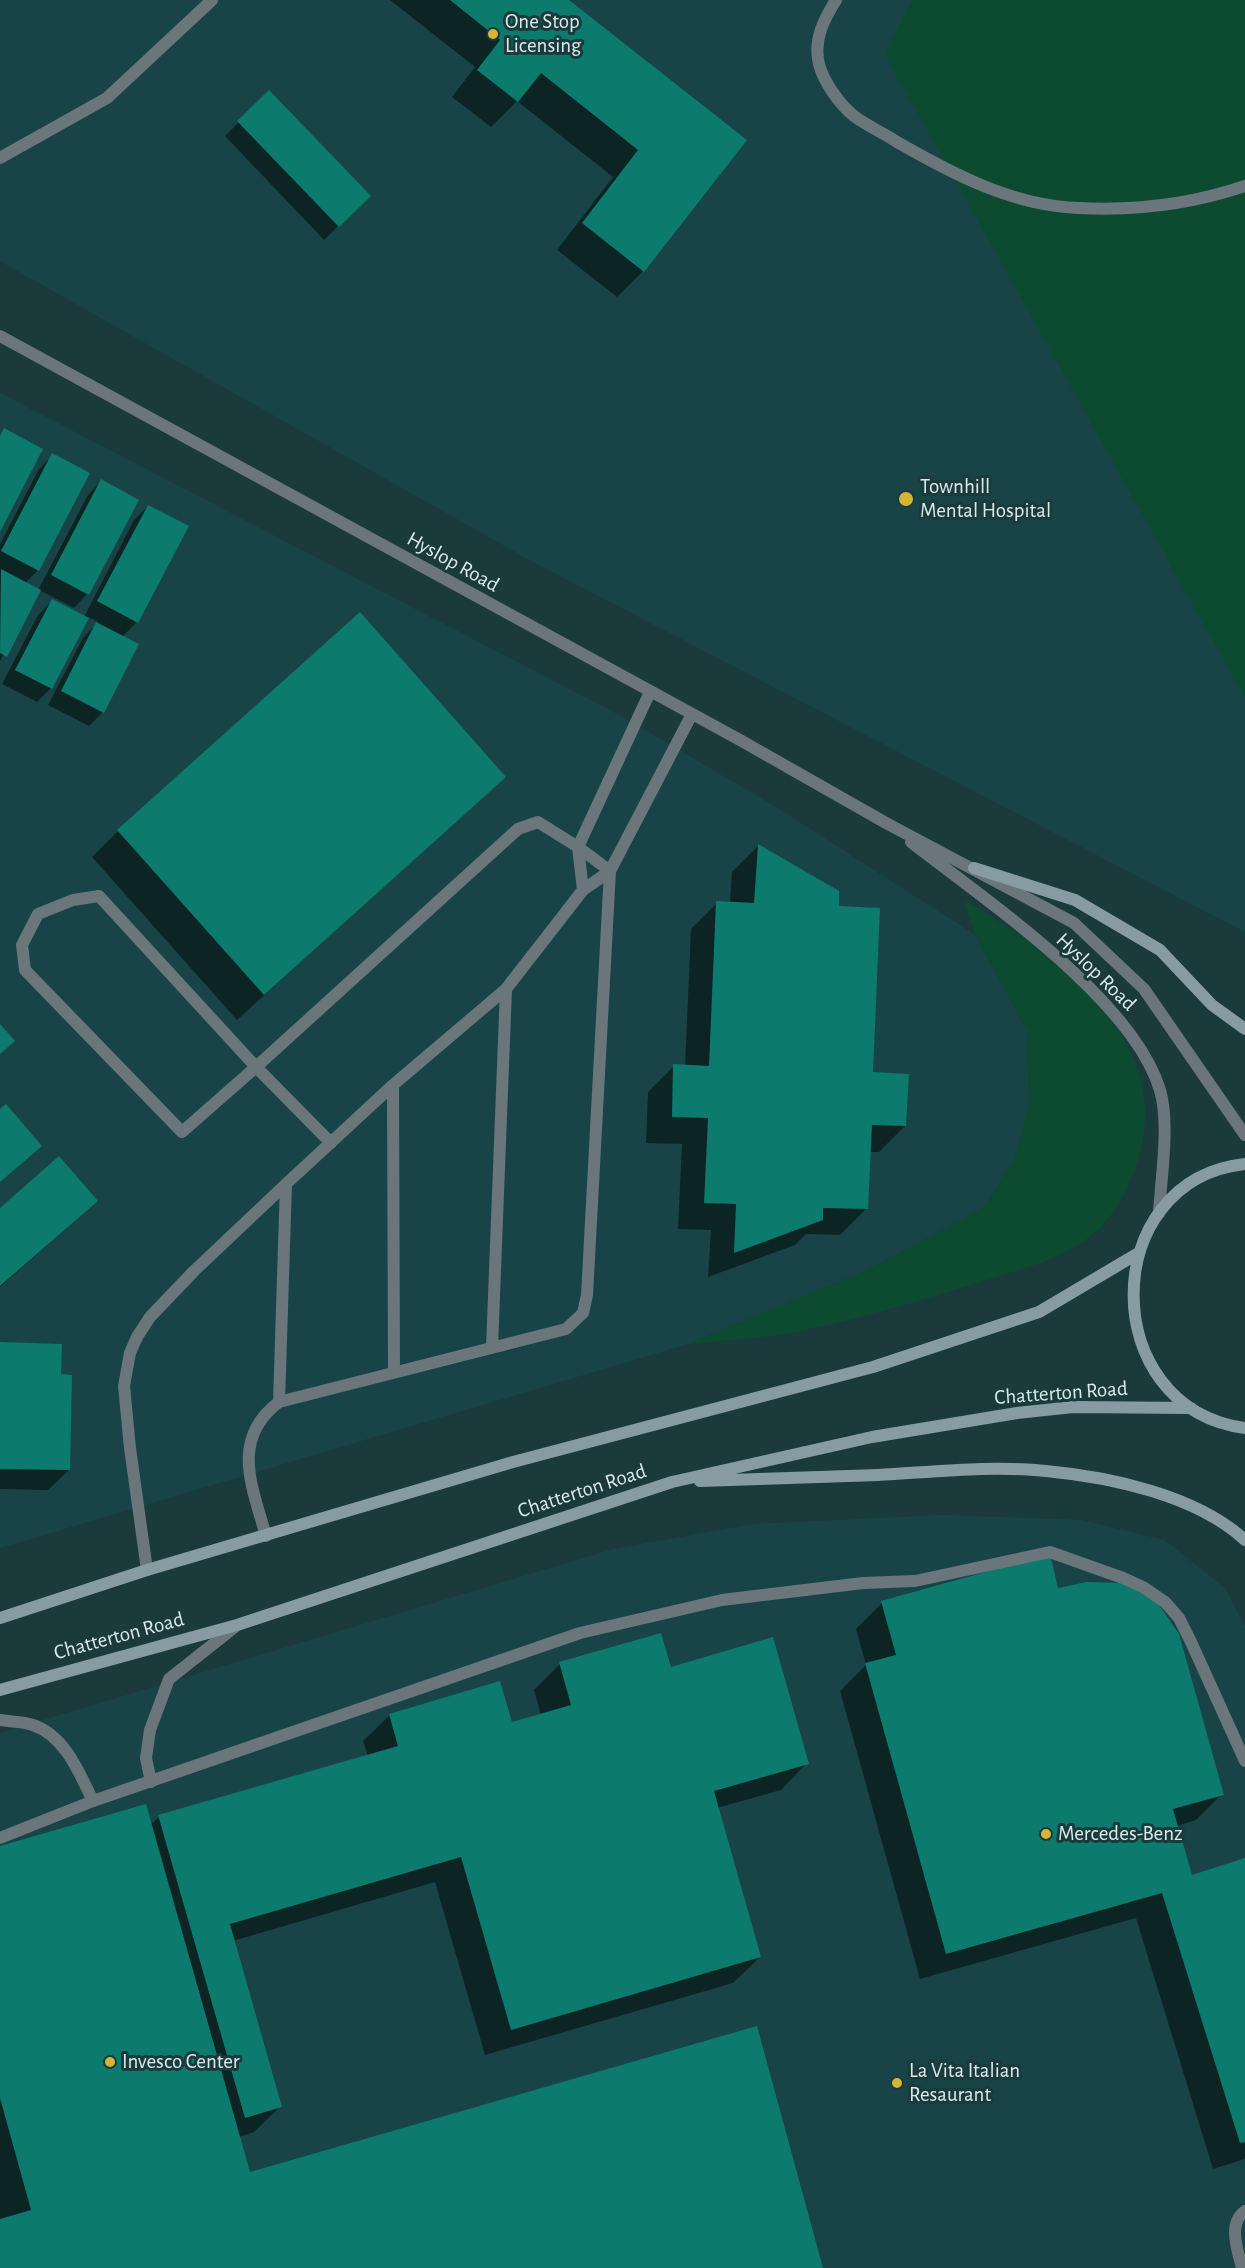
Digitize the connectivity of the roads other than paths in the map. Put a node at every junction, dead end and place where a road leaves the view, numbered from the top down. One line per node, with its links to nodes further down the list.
1 (836, 0): 4 (street)
2 (209, 1): 3 (street)
3 (0, 158)
4 (1245, 186)
5 (0, 336): 6 (street, Hyslop Road)
6 (650, 692): 7 (street, Hyslop Road); 9 (street)
7 (692, 714): 8 (street, Hyslop Road); 11 (street)
8 (886, 823): 10 (street, Hyslop Road); 21 (street, Hyslop Road)
9 (578, 847): 11 (street); 12 (street); 15 (street)
10 (974, 868): 14 (street); 17 (street, Hyslop Road)
11 (610, 871): 12 (street); 23 (street)
12 (583, 890): 13 (street)
13 (506, 989): 16 (street); 23 (street)
14 (1245, 1029)
15 (256, 1067): 15 (street); 18 (street)
16 (393, 1085): 18 (street); 24 (street)
17 (1245, 1135)
18 (331, 1143): 20 (street)
19 (1245, 1164): 21 (street)
20 (286, 1184): 25 (street); 31 (street)
21 (1159, 1213): 22 (street)
22 (1137, 1254): 26 (street); 29 (street, Chatterton Road)
23 (492, 1347): 24 (street)
24 (394, 1371): 25 (street)
25 (279, 1402): 29 (street)
26 (1191, 1407): 27 (street); 28 (street, Chatterton Road)
27 (1244, 1429)
28 (672, 1482): 30 (street); 33 (street, Chatterton Road)
29 (266, 1536): 31 (street, Chatterton Road)
30 (1245, 1540)
31 (147, 1570): 32 (street, Chatterton Road)
32 (0, 1618)
33 (237, 1625): 34 (street, Chatterton Road); 37 (street)
34 (0, 1690)
35 (0, 1720): 38 (street)
36 (1245, 1761): 37 (street)
37 (151, 1782): 38 (street)
38 (93, 1801): 39 (street)
39 (0, 1838)
40 (1245, 2211): 41 (street)
41 (1242, 2268)

